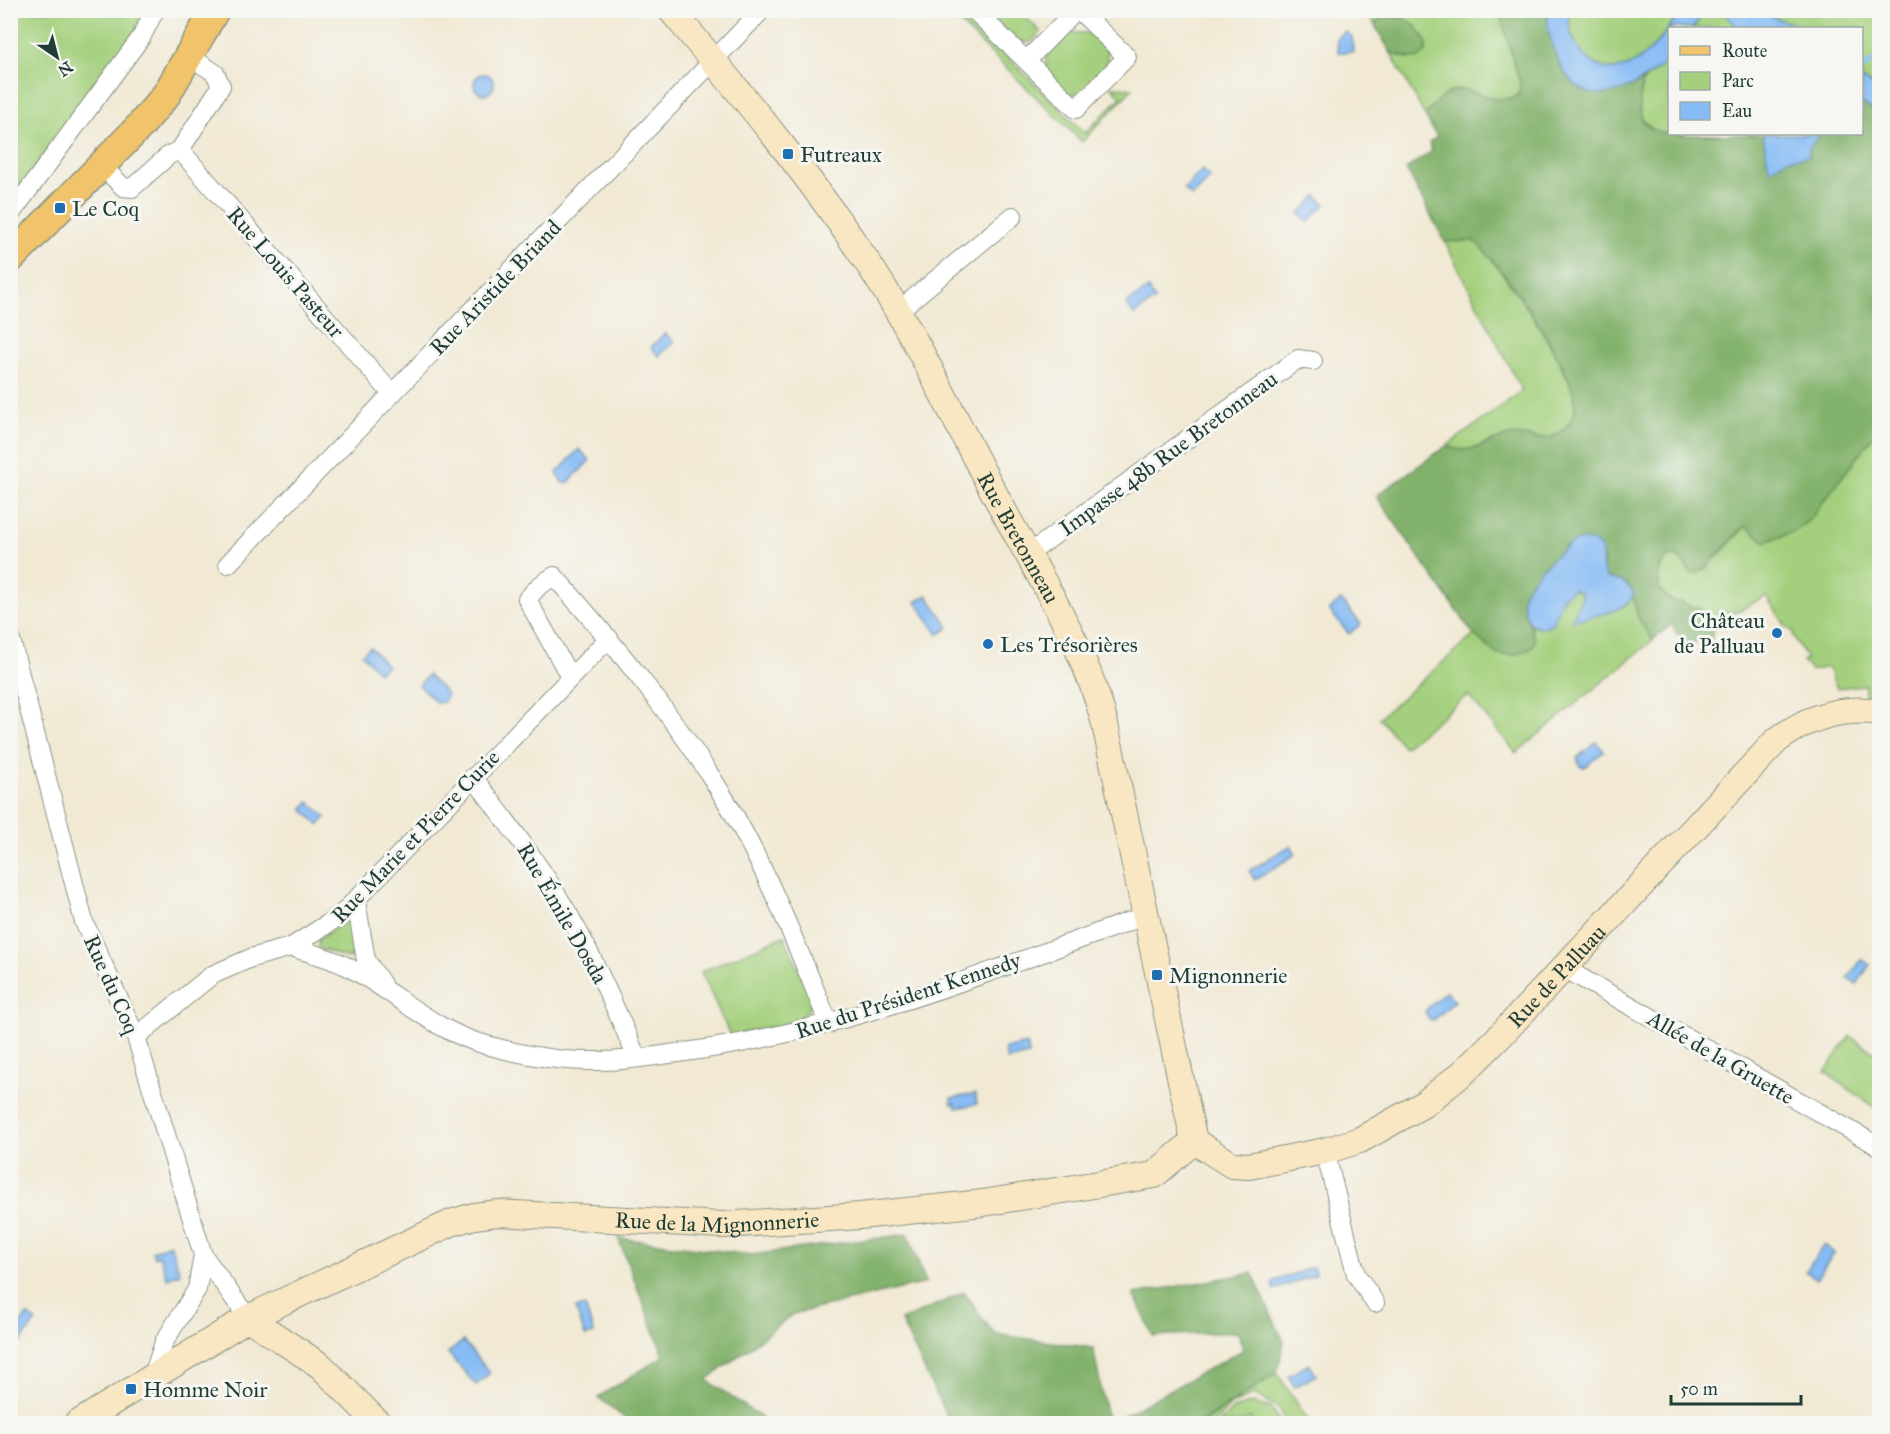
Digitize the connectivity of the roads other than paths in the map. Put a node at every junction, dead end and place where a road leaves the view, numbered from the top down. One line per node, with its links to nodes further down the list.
1 (155, 10): 12 (street)
2 (215, 10): 7 (main road)
3 (671, 10): 8 (street, Rue Bretonneau)
4 (762, 10): 8 (street, Rue Aristide Briand)
5 (974, 10): 9 (street)
6 (1078, 10): 9 (street); 9 (street)
7 (189, 56): 10 (street); 11 (main road)
8 (712, 60): 15 (street, Rue Bretonneau); 17 (street, Rue Aristide Briand)
9 (1027, 60)
10 (180, 150): 11 (street); 17 (street, Rue Louis Pasteur)
11 (101, 165): 14 (main road)
12 (10, 215)
13 (1013, 216): 15 (street)
14 (10, 259)
15 (898, 311): 18 (street, Rue Bretonneau)
16 (1312, 361): 18 (street, Impasse 48b Rue Bretonneau)
17 (392, 394): 19 (street, Rue Aristide Briand)
18 (1027, 555): 26 (street, Rue Bretonneau)
19 (228, 564)
20 (10, 636): 31 (street, Rue du Coq)
21 (609, 638): 22 (street, Rue Marie et Pierre Curie); 22 (street); 30 (street)
22 (570, 677): 24 (street, Rue Marie et Pierre Curie)
23 (1880, 712): 28 (street, Rue de Palluau)
24 (473, 777): 25 (street, Rue Marie et Pierre Curie); 32 (street, Rue Émile Dosda)
25 (356, 901): 27 (street, Rue Marie et Pierre Curie); 29 (street, Rue du Président Kennedy)
26 (1144, 916): 30 (street, Rue du Président Kennedy); 33 (street, Rue Bretonneau)
27 (291, 947): 29 (street, Rue du Président Kennedy); 31 (street, Rue Marie et Pierre Curie)
28 (1562, 967): 34 (street, Allée de la Gruette); 35 (street, Rue de Palluau)
29 (393, 996): 32 (street, Rue du Président Kennedy)
30 (829, 1024): 32 (street, Rue du Président Kennedy)
31 (136, 1037): 36 (street, Rue du Coq)
32 (637, 1059)
33 (1194, 1141): 35 (street, Rue de Palluau); 38 (street, Rue de la Mignonnerie)
34 (1880, 1147)
35 (1325, 1151): 37 (street)
36 (203, 1255): 38 (street, Rue du Coq); 39 (street)
37 (1375, 1303)
38 (248, 1318): 39 (street, Rue de la Mignonnerie); 41 (street)
39 (153, 1376): 40 (street, Rue de la Mignonnerie)
40 (77, 1424)
41 (379, 1424)

